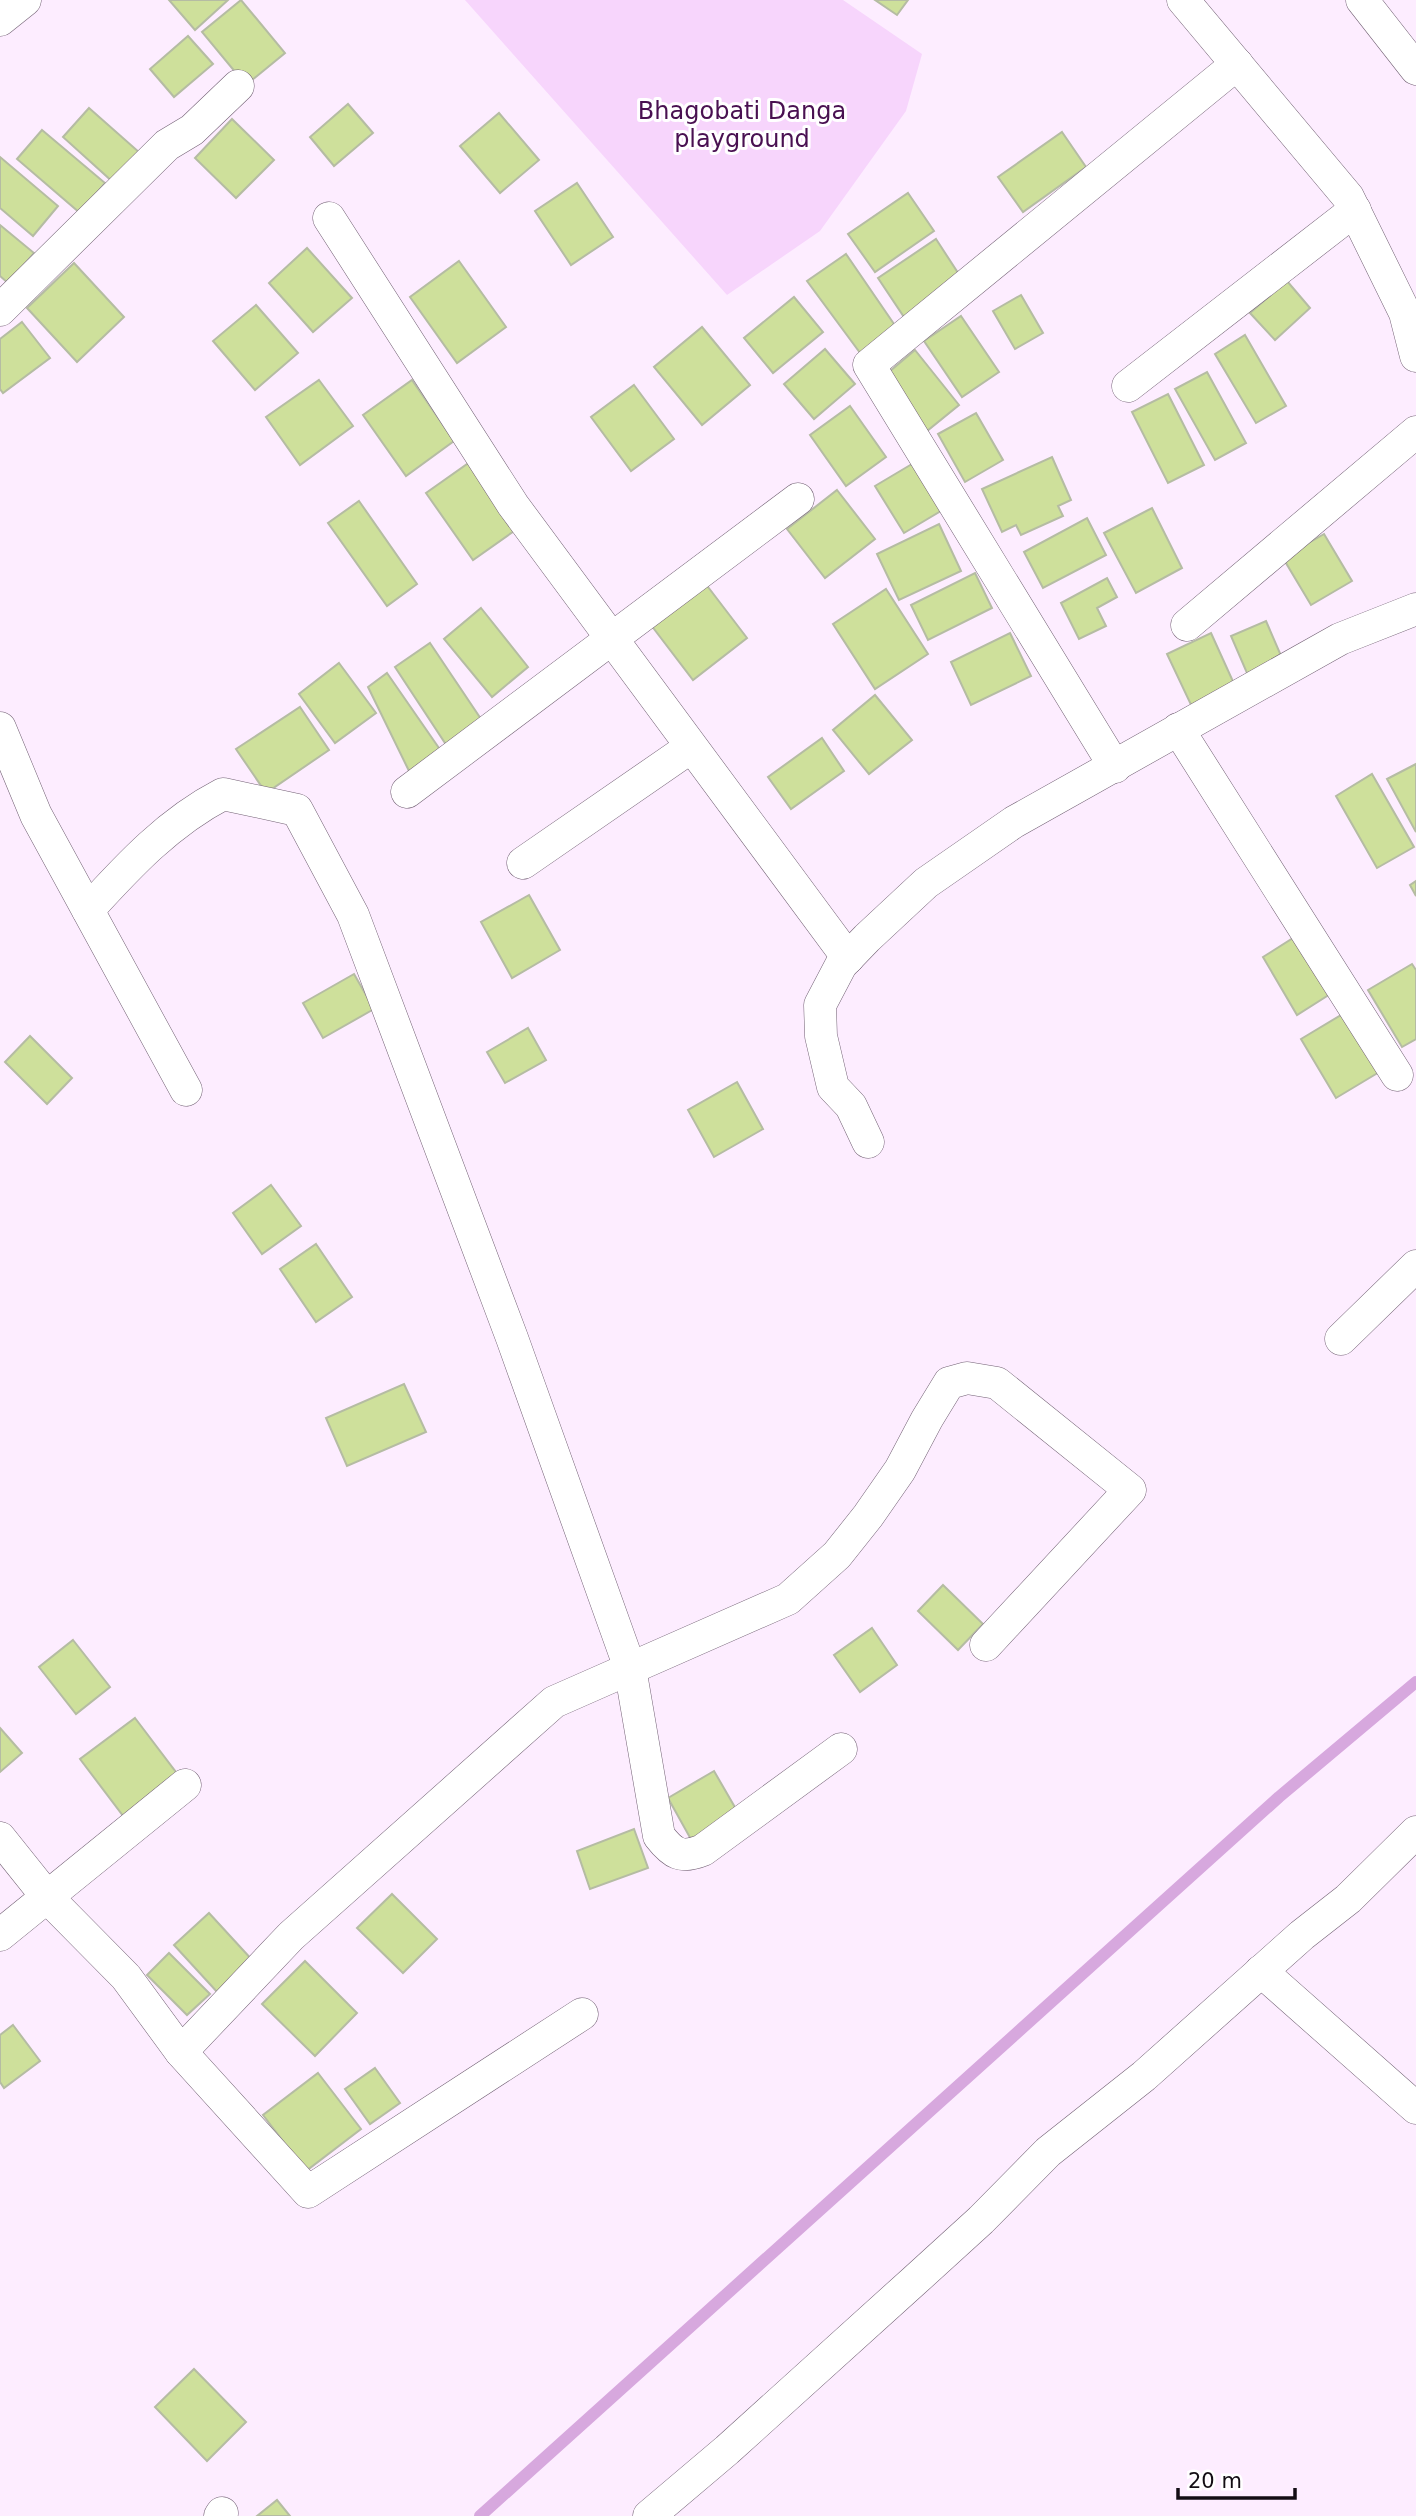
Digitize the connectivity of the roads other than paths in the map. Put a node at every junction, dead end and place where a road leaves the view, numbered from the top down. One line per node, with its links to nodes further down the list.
1 (25, 0): 4 (street)
2 (1183, 0): 5 (street)
3 (1362, 0): 6 (street)
4 (0, 20)
5 (1237, 64): 8 (street); 21 (street)
6 (1416, 69)
7 (238, 86): 10 (street)
8 (1354, 210): 11 (street); 12 (street)
9 (329, 218): 17 (street)
10 (0, 310)
11 (1415, 352)
12 (1128, 386)
13 (1416, 432): 16 (street)
14 (798, 499): 17 (street)
15 (1416, 609): 19 (street)
16 (1187, 625)
17 (612, 639): 20 (street); 22 (street)
18 (0, 728): 24 (street)
19 (1178, 729): 21 (street); 26 (street)
20 (691, 747): 23 (street); 25 (street)
21 (1115, 767): 25 (street)
22 (407, 792)
23 (523, 863)
24 (88, 910): 27 (street); 32 (street)
25 (848, 958): 28 (street)
26 (1397, 1075)
27 (186, 1090)
28 (868, 1142)
29 (1416, 1266): 30 (street)
30 (1341, 1339)
31 (986, 1645): 32 (street)
32 (630, 1668): 33 (street); 41 (street)
33 (842, 1749)
34 (185, 1785): 37 (street)
35 (1416, 1832): 39 (street)
36 (0, 1838): 37 (street)
37 (48, 1898): 38 (street); 41 (street)
38 (0, 1934)
39 (1261, 1971): 42 (street); 43 (street)
40 (582, 2014): 41 (street)
41 (181, 2052)
42 (1416, 2108)
43 (649, 2516)

